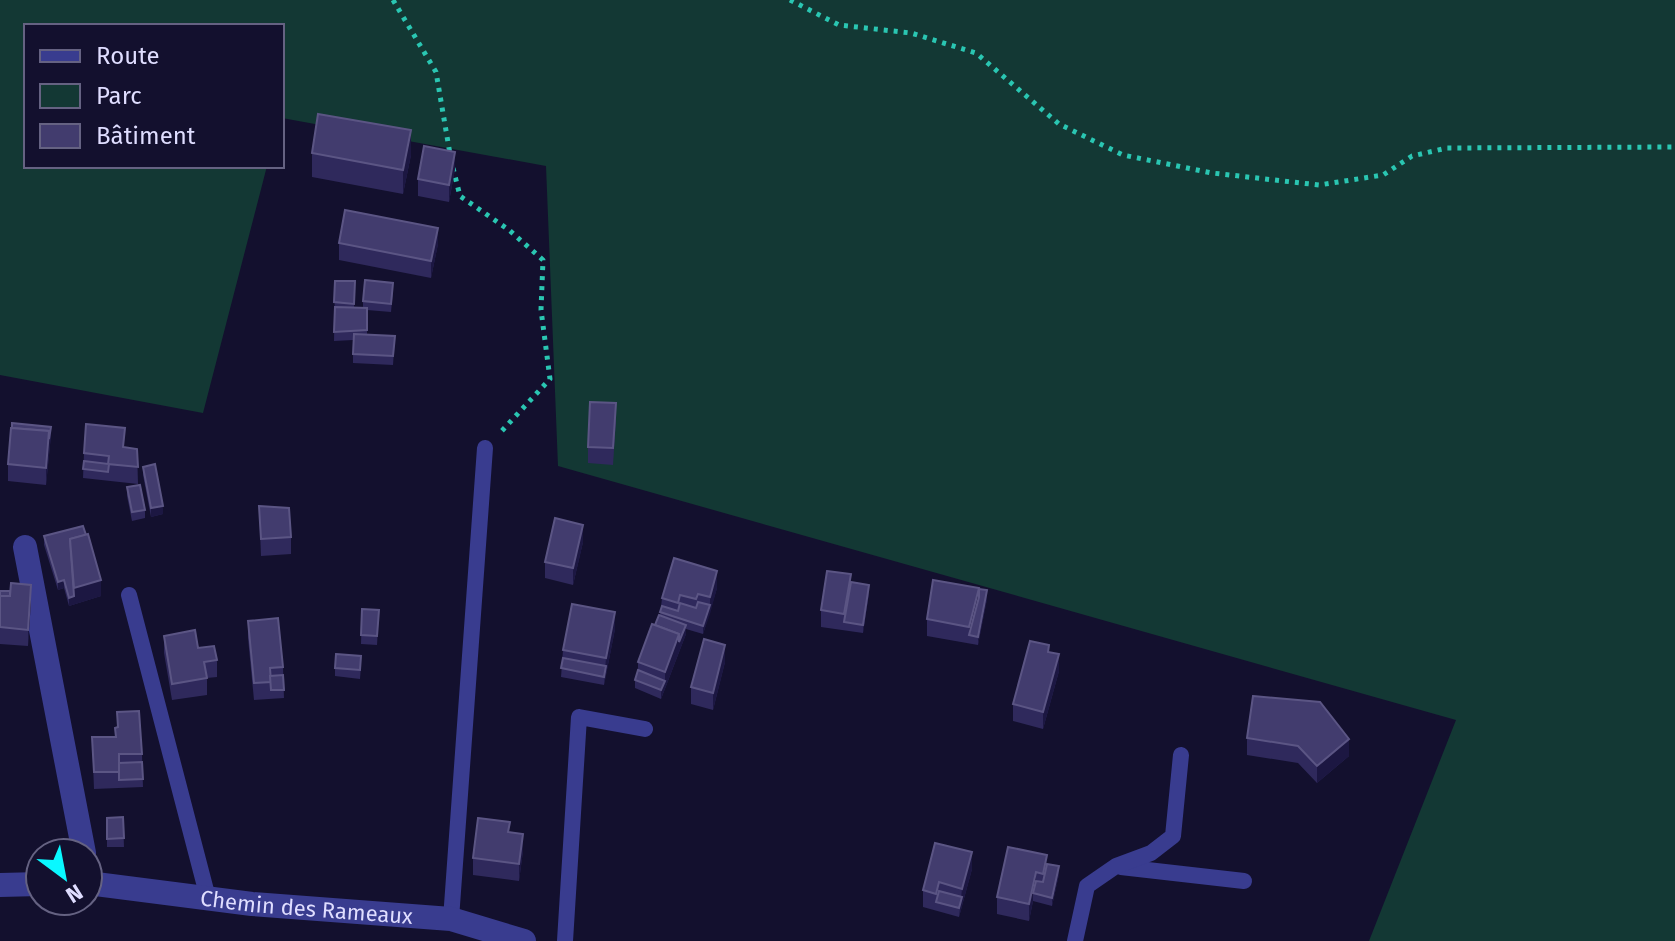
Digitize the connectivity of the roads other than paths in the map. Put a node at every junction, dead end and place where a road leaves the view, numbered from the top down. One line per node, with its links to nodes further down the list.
1 (485, 448): 13 (lane)
2 (25, 547): 6 (street)
3 (129, 595): 12 (lane)
4 (645, 729): 15 (lane)
5 (1181, 755): 7 (lane)
6 (81, 837)
7 (1116, 866): 8 (lane); 16 (lane)
8 (1244, 881)
9 (104, 882): 12 (street, Chemin des Rameaux)
10 (24, 884): 11 (street)
11 (0, 885)
12 (208, 898): 13 (street, Chemin des Rameaux)
13 (451, 919): 14 (street, Chemin des Rameaux)
14 (524, 941)
15 (565, 941)
16 (1075, 941)

